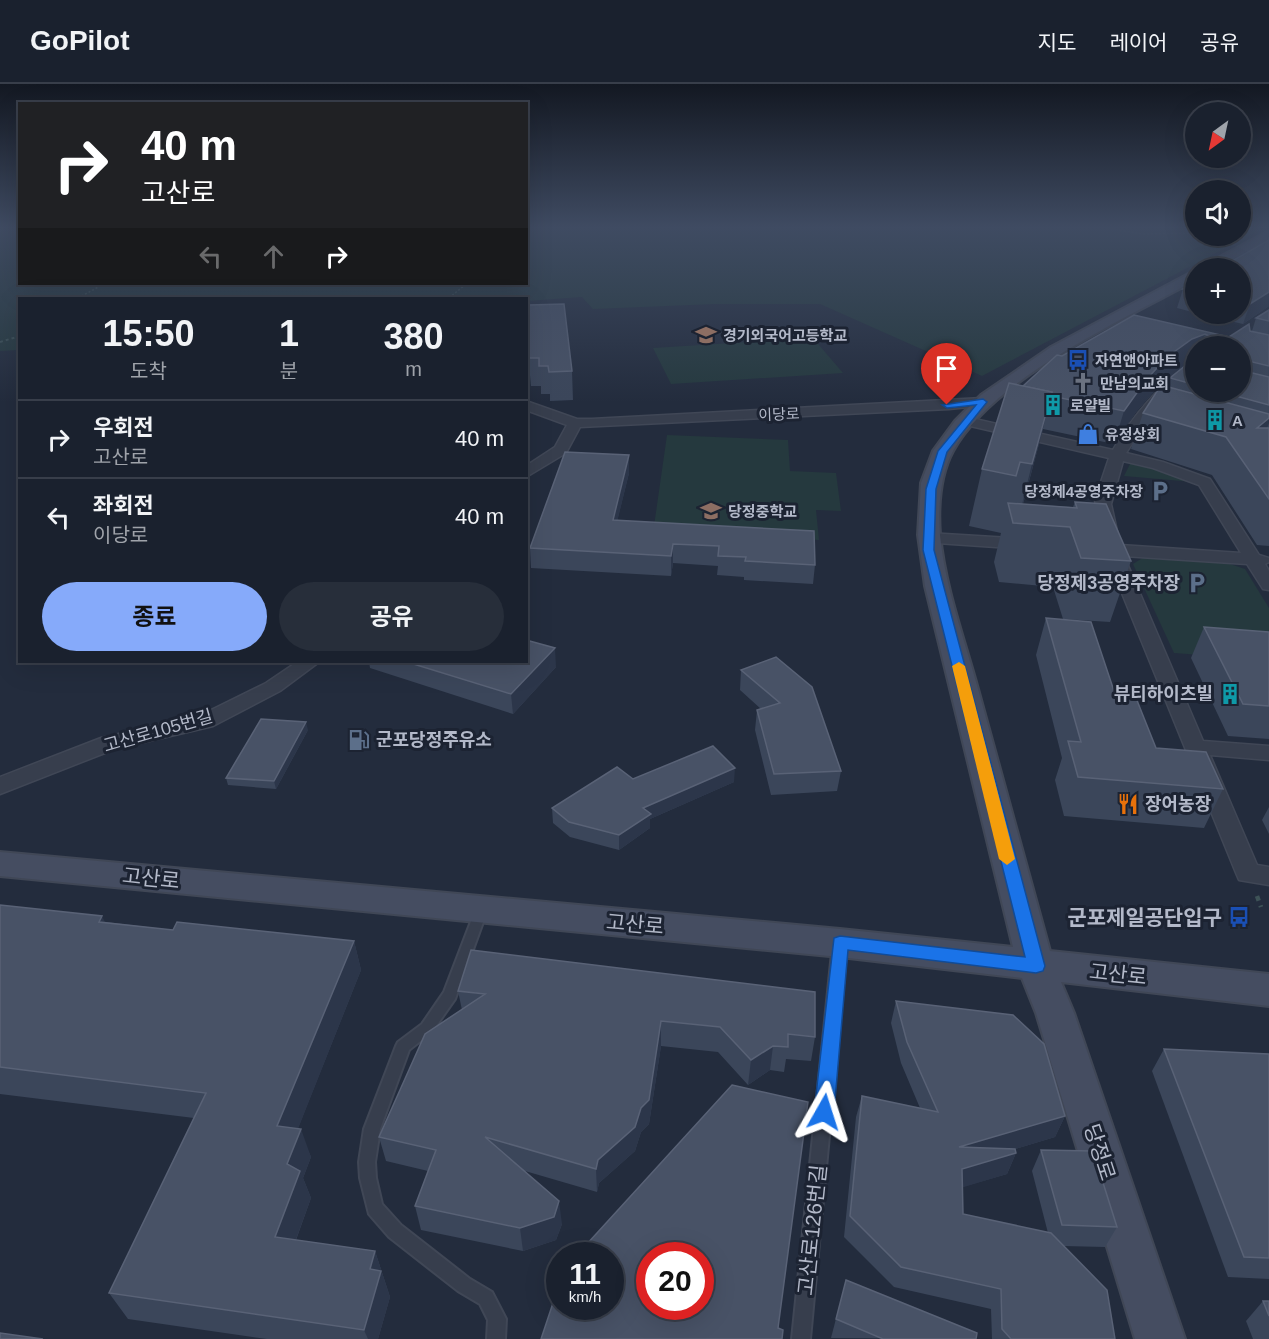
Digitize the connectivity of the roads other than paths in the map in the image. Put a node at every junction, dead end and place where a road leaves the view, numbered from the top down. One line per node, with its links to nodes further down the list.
1 (1177, 285): 2 (street)
2 (1109, 322): 3 (street); 5 (street)
3 (1128, 327)
4 (1185, 385): 7 (street)
5 (983, 402): 9 (street); 10 (street, 이당로)
6 (528, 406): 10 (street)
7 (1145, 412): 8 (street); 11 (street)
8 (1167, 419)
9 (966, 421): 11 (street); 13 (street)
10 (575, 423): 12 (street)
11 (1118, 455): 16 (street); 17 (street)
12 (528, 472)
13 (928, 538): 14 (street); 27 (street)
14 (1043, 545)
15 (1090, 548): 16 (street)
16 (1113, 550): 17 (street); 20 (street)
17 (1261, 559): 18 (street)
18 (1269, 585)
19 (308, 663): 22 (street, 고산로105번길)
20 (1195, 747): 21 (street); 24 (street)
21 (1269, 753)
22 (0, 786)
23 (0, 864): 25 (street, 고산로)
24 (1258, 875)
25 (481, 910): 26 (street, 고산로); 29 (lane)
26 (840, 943): 27 (street, 고산로); 30 (lane, 고산로126번길)
27 (1036, 966): 28 (street, 고산로); 31 (street, 당정로)
28 (1269, 990)
29 (496, 1339)
30 (801, 1339)
31 (1161, 1339)

